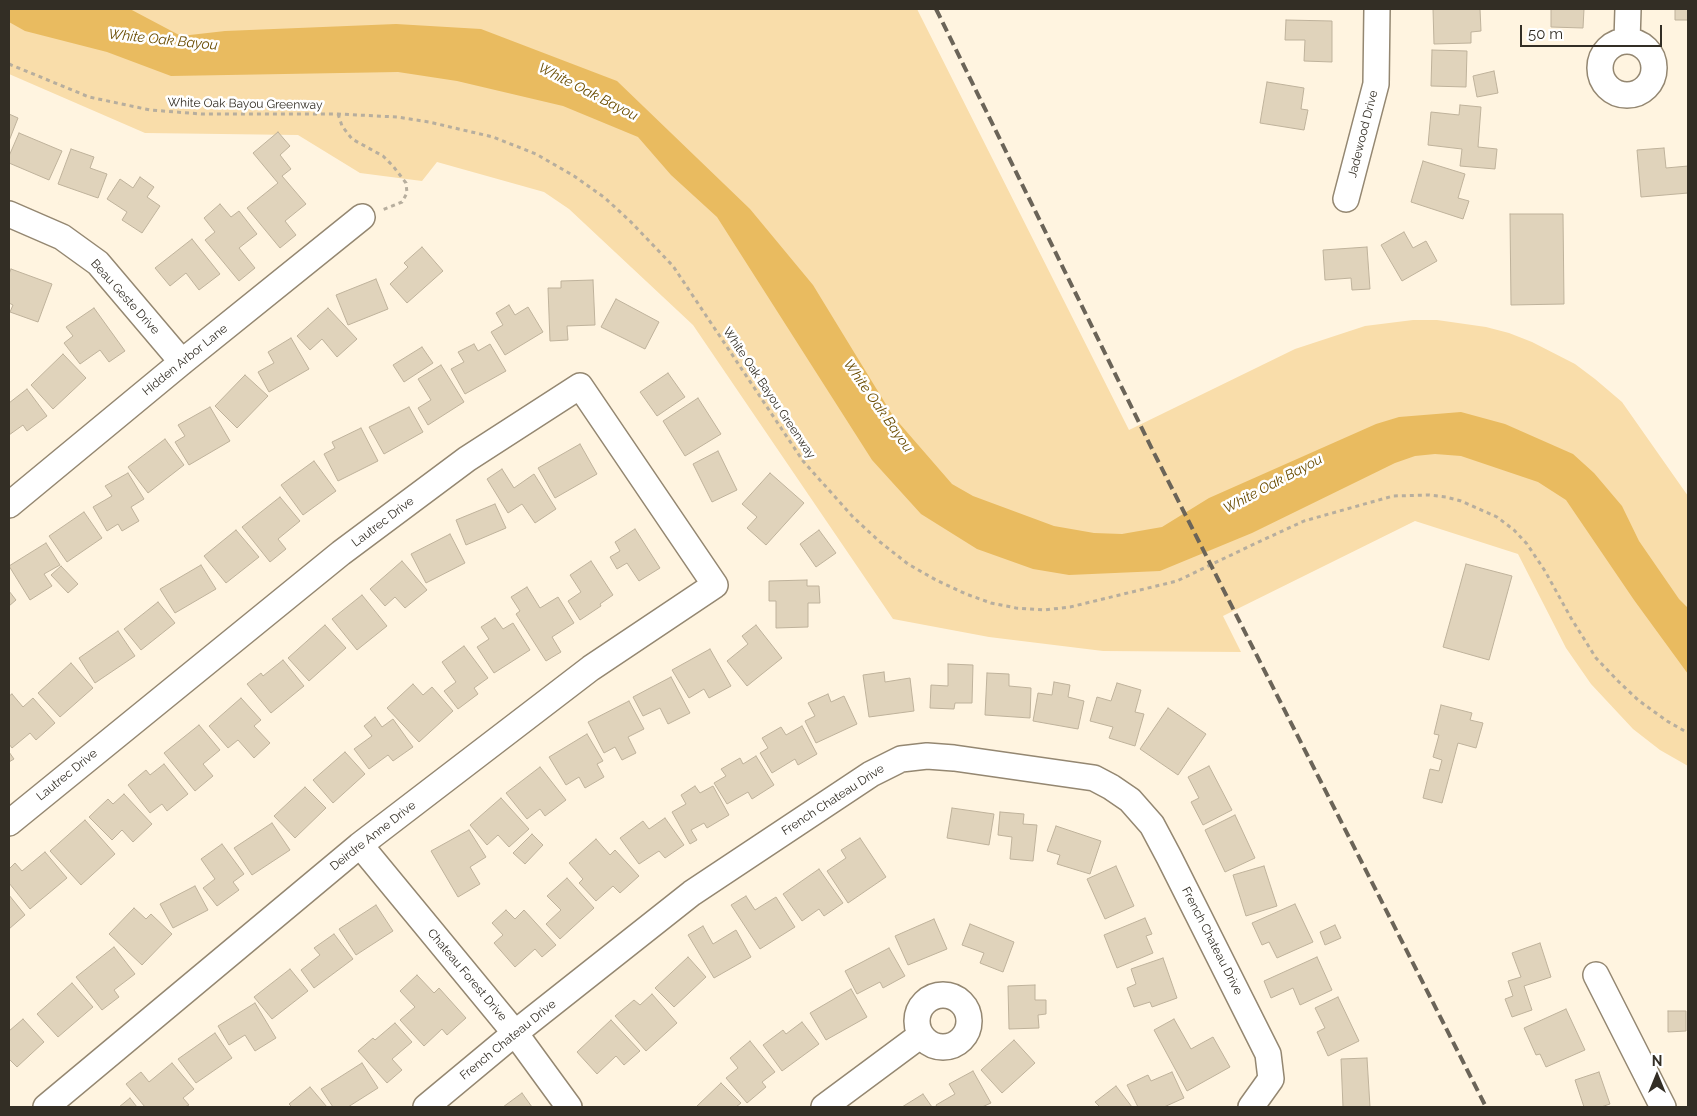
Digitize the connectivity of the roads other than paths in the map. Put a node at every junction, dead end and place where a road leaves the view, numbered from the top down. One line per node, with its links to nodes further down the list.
1 (1377, 9): 4 (street, Jadewood Drive)
2 (1628, 9): 3 (street)
3 (1627, 41)
4 (1346, 199)
5 (9, 214): 7 (street, Beau Geste Drive)
6 (362, 217): 7 (street, Hidden Arbor Lane)
7 (182, 362): 8 (street, Hidden Arbor Lane)
8 (9, 505)
9 (715, 586): 10 (street, Lautrec Drive); 11 (street, Deirdre Anne Drive)
10 (9, 822)
11 (360, 846): 13 (street, Chateau Forest Drive); 15 (street, Deirdre Anne Drive)
12 (1596, 975): 20 (street)
13 (515, 1033): 16 (street, French Chateau Drive); 17 (street, Chateau Forest Drive); 19 (street, French Chateau Drive)
14 (921, 1035): 18 (street)
15 (46, 1107)
16 (426, 1107)
17 (569, 1107)
18 (824, 1107)
19 (1251, 1107)
20 (1663, 1107)

